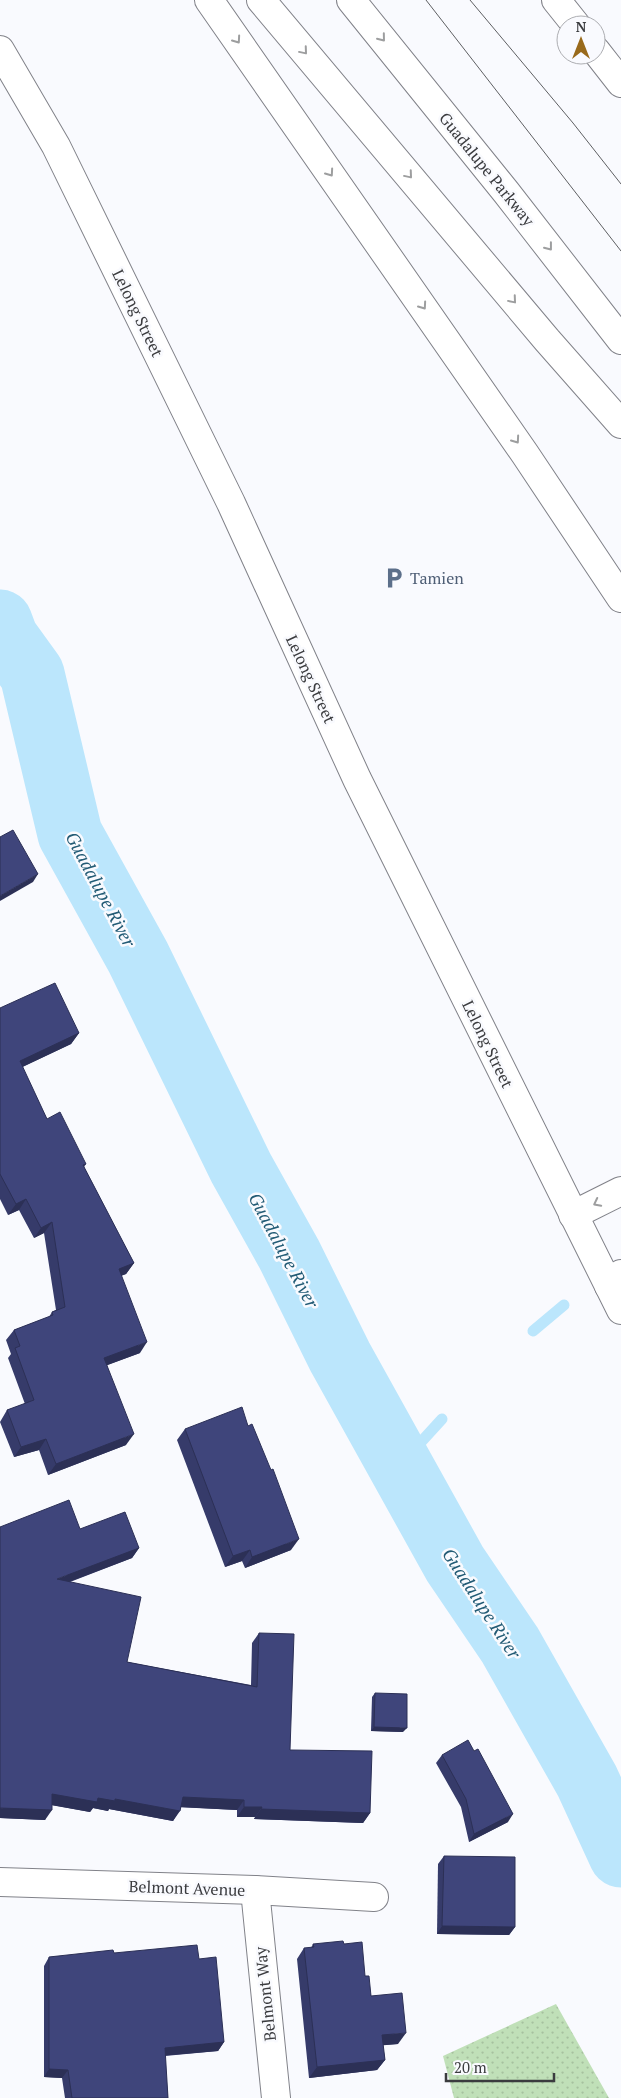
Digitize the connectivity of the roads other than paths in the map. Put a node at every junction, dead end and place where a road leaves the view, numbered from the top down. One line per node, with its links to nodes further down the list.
1 (209, 0): 11 (main road, one-way to 11)
2 (261, 0): 10 (main road, one-way to 10)
3 (351, 0): 9 (main road, Guadalupe Parkway, one-way to 9)
4 (556, 0): 5 (main road)
5 (568, 15)
6 (0, 50): 13 (main road, Lelong Street)
7 (606, 63): 8 (main road)
8 (621, 82)
9 (621, 340)
10 (621, 424)
11 (621, 598)
12 (621, 1191): 13 (main road, one-way to 13)
13 (573, 1216): 14 (main road, Lelong Street)
14 (615, 1280): 15 (main road, Lelong Street)
15 (621, 1310)
16 (0, 1882): 17 (main road, Belmont Avenue)
17 (255, 1890): 18 (main road, Belmont Avenue); 19 (main road, Belmont Way)
18 (374, 1897)
19 (276, 2098)

